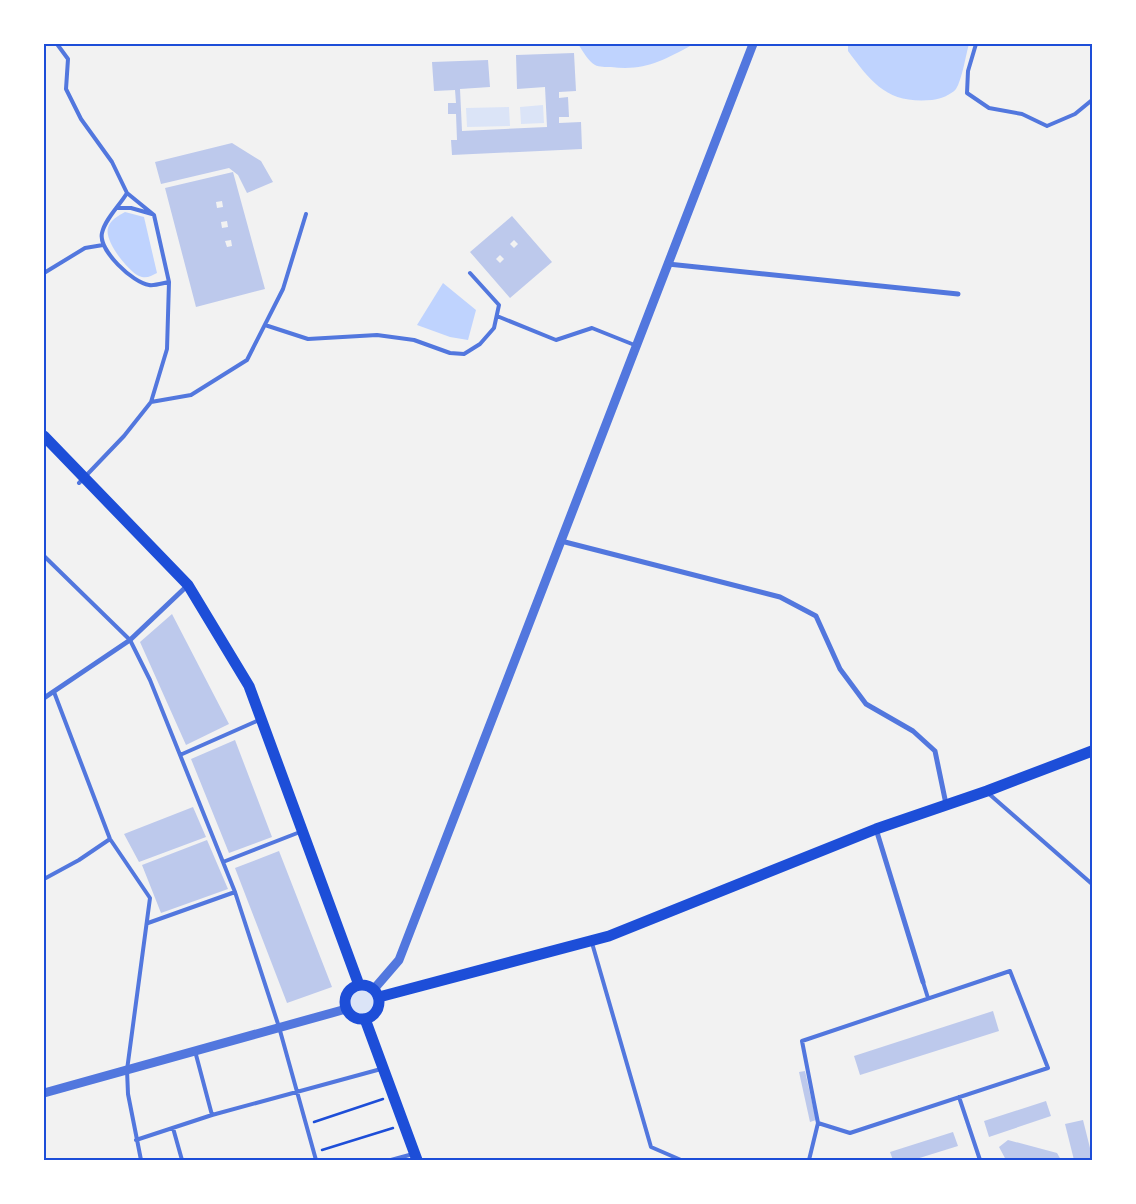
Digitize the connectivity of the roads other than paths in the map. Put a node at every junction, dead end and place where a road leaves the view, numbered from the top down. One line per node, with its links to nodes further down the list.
1 (57, 44): 5 (lane)
2 (753, 44): 10 (street)
3 (976, 44): 4 (lane)
4 (1092, 100)
5 (127, 193): 6 (lane); 8 (lane)
6 (118, 208): 8 (lane); 9 (lane)
7 (306, 214): 16 (lane)
8 (154, 215): 13 (lane)
9 (103, 245): 11 (lane); 13 (lane)
10 (668, 264): 14 (street); 17 (street)
11 (44, 273)
12 (470, 273): 15 (lane)
13 (169, 282): 18 (lane)
14 (958, 294)
15 (497, 316): 16 (lane); 17 (lane)
16 (265, 325): 18 (lane)
17 (637, 346): 22 (street)
18 (151, 402): 21 (lane)
19 (44, 436): 21 (main road)
20 (44, 446): 21 (main road)
21 (82, 480): 24 (main road)
22 (561, 541): 32 (street); 44 (street)
23 (44, 556): 25 (lane)
24 (185, 587): 25 (street); 28 (main road)
25 (130, 640): 26 (street); 30 (lane)
26 (54, 692): 27 (street); 35 (lane)
27 (44, 698)
28 (259, 720): 30 (lane); 34 (main road)
29 (1092, 750): 31 (main road)
30 (180, 755): 36 (lane)
31 (987, 791): 32 (main road); 38 (lane)
32 (946, 805): 33 (main road)
33 (876, 828): 41 (main road); 42 (street)
34 (300, 832): 36 (lane); 43 (main road)
35 (110, 839): 37 (lane); 40 (lane)
36 (223, 862): 39 (lane)
37 (44, 879)
38 (1092, 884)
39 (234, 892): 40 (lane); 48 (lane)
40 (148, 923): 51 (lane)
41 (591, 941): 44 (main road); 64 (lane)
42 (923, 982): 45 (lane)
43 (356, 986): 44 (main road); 46 (main road)
44 (376, 993): 47 (main road)
45 (928, 998): 54 (lane); 56 (lane)
46 (346, 1009): 47 (main road); 48 (street)
47 (365, 1019): 50 (main road)
48 (279, 1027): 49 (street); 52 (lane)
49 (195, 1051): 51 (street); 55 (lane)
50 (383, 1068): 52 (lane); 59 (main road)
51 (127, 1070): 53 (street); 58 (lane)
52 (297, 1092): 55 (lane); 62 (lane)
53 (44, 1093)
54 (959, 1097): 56 (lane); 66 (lane)
55 (212, 1115): 57 (lane)
56 (818, 1123): 65 (lane)
57 (173, 1128): 58 (lane); 61 (lane)
58 (136, 1140): 60 (lane)
59 (416, 1157): 63 (lane)
60 (141, 1160)
61 (182, 1160)
62 (316, 1160)
63 (391, 1160)
64 (682, 1160)
65 (809, 1160)
66 (980, 1160)

